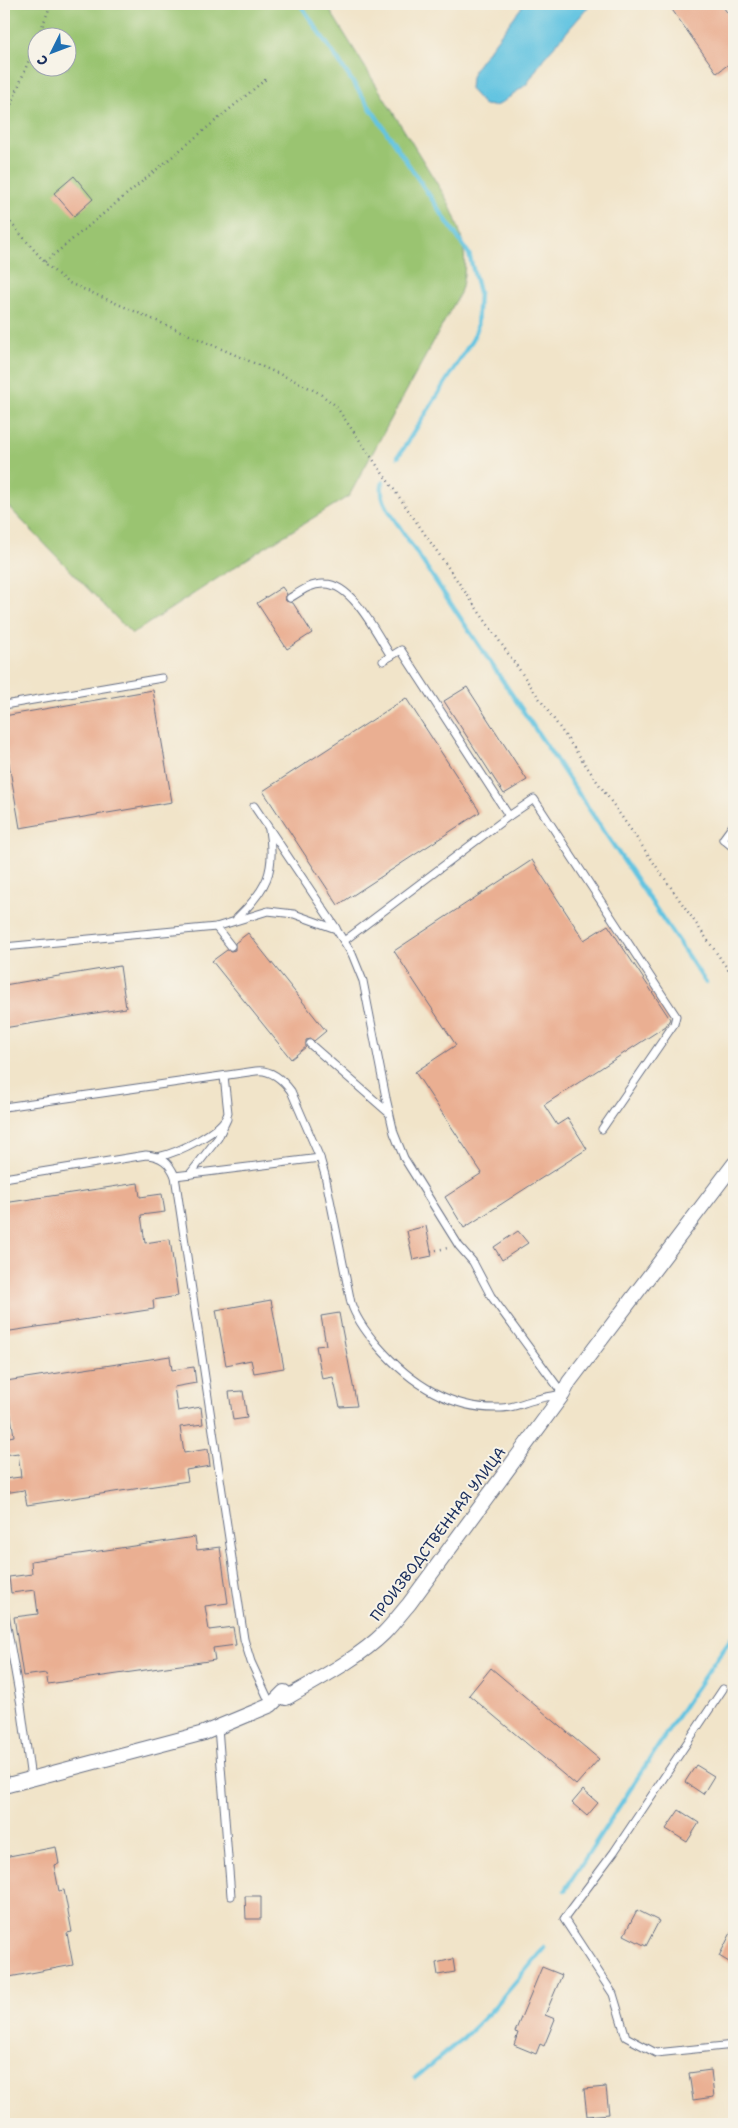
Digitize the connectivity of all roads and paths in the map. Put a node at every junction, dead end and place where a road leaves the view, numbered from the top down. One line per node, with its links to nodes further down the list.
1 (51, 4): 3 (path)
2 (266, 79): 5 (path)
3 (4, 123)
4 (4, 215): 5 (path)
5 (45, 262): 22 (path)
6 (290, 598): 7 (lane)
7 (391, 656): 8 (lane); 12 (lane)
8 (383, 661)
9 (162, 678): 10 (lane)
10 (4, 705)
11 (254, 806): 14 (lane)
12 (509, 816): 19 (lane); 28 (lane)
13 (734, 824): 15 (lane)
14 (269, 826): 16 (lane); 18 (lane)
15 (734, 848)
16 (235, 920): 17 (lane); 18 (lane)
17 (216, 927): 20 (lane); 21 (lane)
18 (336, 929): 19 (lane)
19 (344, 941): 26 (lane)
20 (4, 946)
21 (231, 946)
22 (734, 978)
23 (310, 1044): 26 (lane)
24 (224, 1076): 25 (lane); 27 (lane); 30 (lane)
25 (4, 1107)
26 (389, 1113): 35 (lane)
27 (228, 1116): 29 (lane); 32 (lane)
28 (602, 1129)
29 (158, 1157): 33 (lane); 34 (lane)
30 (320, 1158): 32 (lane); 37 (lane)
31 (734, 1164): 37 (street, ПРОИЗВОДСТВЕННАЯ УЛИЦА)
32 (190, 1174): 33 (lane)
33 (175, 1176): 40 (lane)
34 (4, 1178)
35 (459, 1246): 36 (path); 37 (lane)
36 (431, 1251)
37 (563, 1394): 40 (street, ПРОИЗВОДСТВЕННАЯ УЛИЦА)
38 (4, 1609): 42 (lane)
39 (723, 1689): 45 (lane)
40 (271, 1706): 41 (street, ПРОИЗВОДСТВЕННАЯ УЛИЦА)
41 (218, 1727): 42 (street, ПРОИЗВОДСТВЕННАЯ УЛИЦА); 44 (lane)
42 (31, 1779): 43 (street, ПРОИЗВОДСТВЕННАЯ УЛИЦА)
43 (4, 1782)
44 (231, 1896)
45 (734, 2045)

